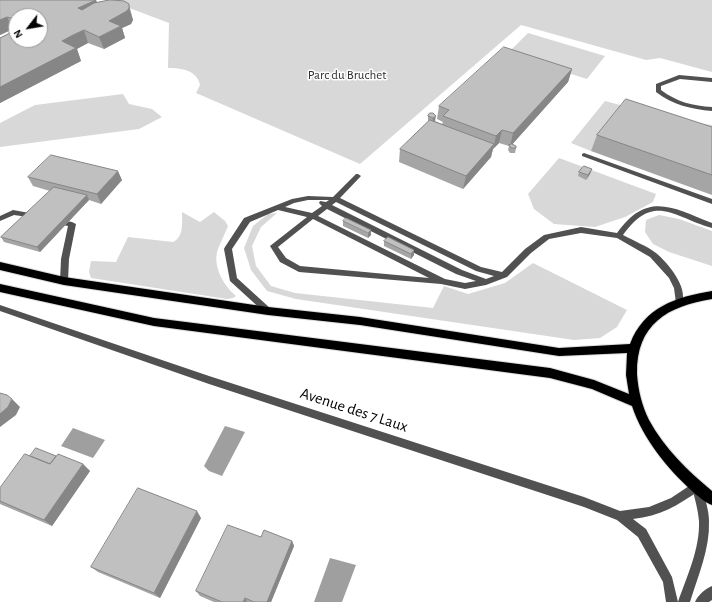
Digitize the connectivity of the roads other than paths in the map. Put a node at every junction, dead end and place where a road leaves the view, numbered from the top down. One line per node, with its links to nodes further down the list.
1 (712, 80): 2 (street)
2 (712, 109)
3 (584, 155): 7 (street)
4 (358, 176): 6 (street)
5 (308, 198): 6 (street); 8 (street); 9 (street)
6 (335, 199): 8 (street); 15 (street)
7 (712, 202)
8 (326, 205): 10 (street); 18 (street)
9 (278, 207): 10 (street); 23 (street)
10 (313, 216): 17 (street); 17 (street)
11 (0, 219): 16 (street)
12 (712, 226): 13 (street)
13 (618, 236): 15 (street); 21 (street)
14 (0, 266): 16 (main road)
15 (504, 275): 18 (street)
16 (64, 280): 23 (main road)
17 (443, 282): 18 (street)
18 (486, 282)
19 (0, 288): 25 (main road)
20 (712, 295): 21 (main road)
21 (680, 301): 24 (main road)
22 (0, 308): 28 (street, Avenue des 7 Laux)
23 (268, 311): 24 (main road)
24 (634, 348): 25 (main road)
25 (636, 403): 26 (main road)
26 (696, 487): 27 (main road); 28 (street, Avenue des 7 Laux); 31 (street)
27 (712, 499)
28 (620, 516): 30 (street)
29 (712, 592): 32 (street)
30 (672, 602)
31 (684, 602)
32 (701, 602)

